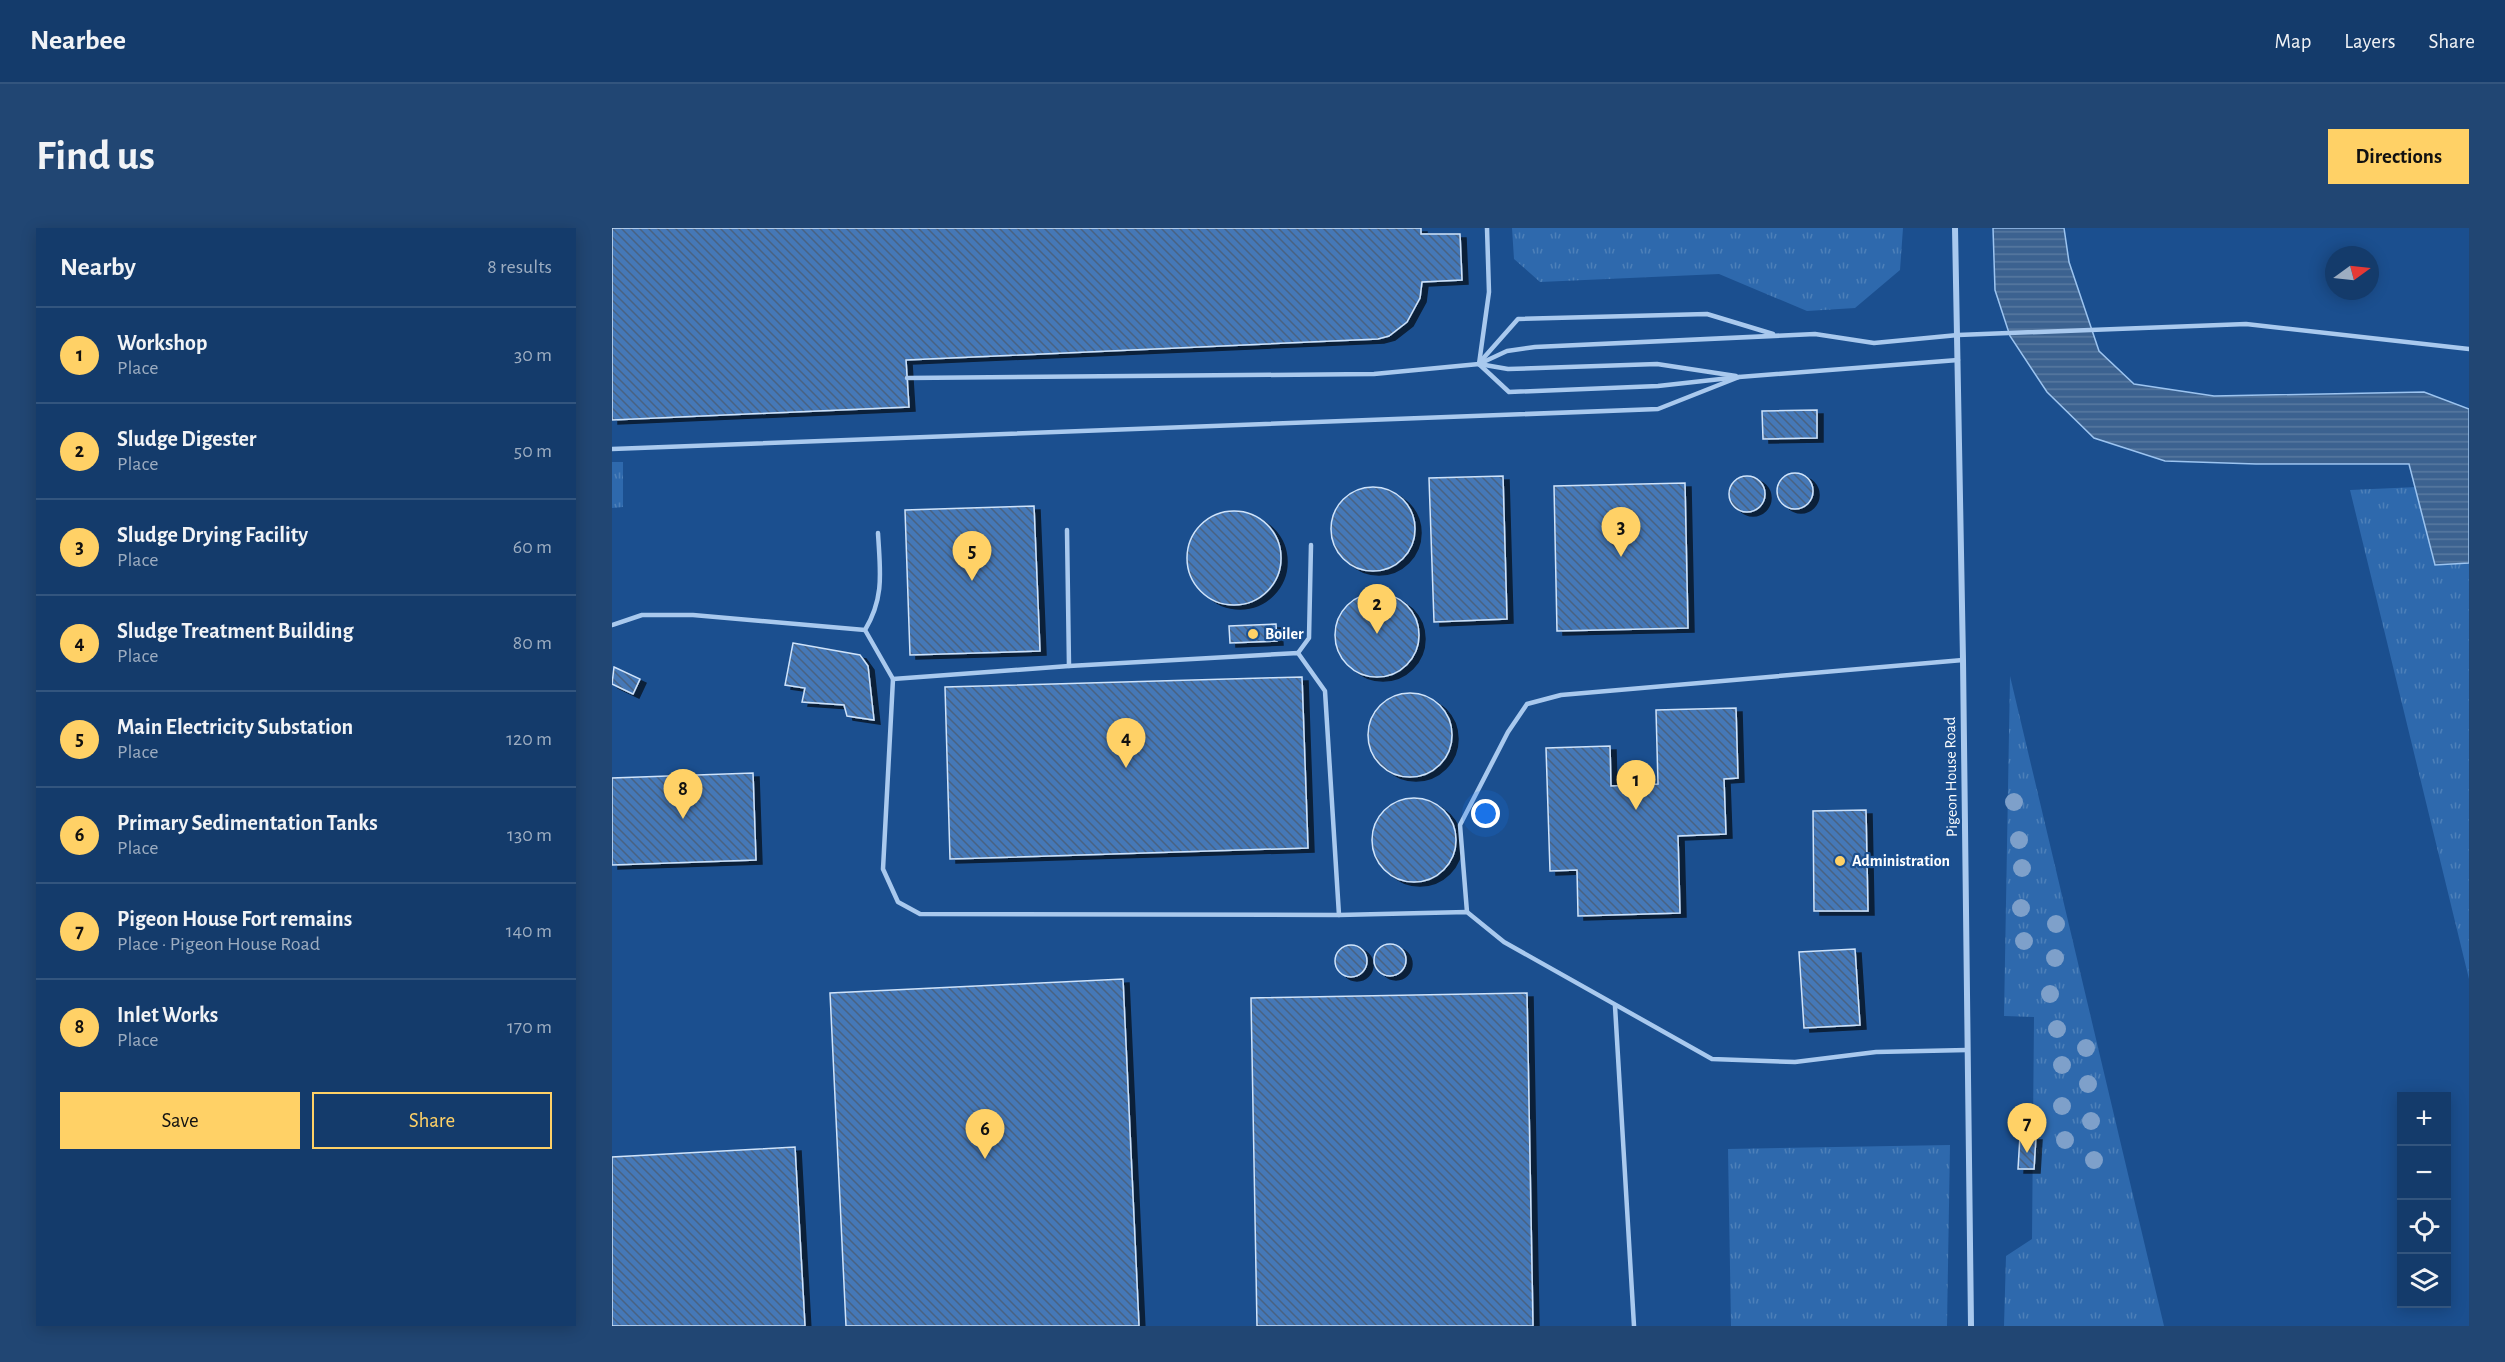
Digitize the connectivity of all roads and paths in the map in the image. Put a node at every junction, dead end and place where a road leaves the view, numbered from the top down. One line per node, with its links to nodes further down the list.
1 (1487, 228): 7 (lane)
2 (1955, 228): 4 (street, Pigeon House Road)
3 (1779, 335): 4 (lane); 7 (lane); 7 (lane)
4 (1958, 335): 5 (lane); 6 (street, Pigeon House Road)
5 (2469, 349)
6 (1958, 360): 8 (lane); 17 (street, Pigeon House Road)
7 (1479, 364): 8 (lane); 8 (lane); 9 (lane)
8 (1739, 377): 10 (lane)
9 (907, 378)
10 (612, 448)
11 (1067, 530): 18 (lane)
12 (878, 533): 15 (lane)
13 (1311, 545): 16 (lane)
14 (612, 625): 15 (lane)
15 (865, 630): 19 (lane)
16 (1298, 654): 18 (lane); 21 (lane)
17 (1963, 660): 20 (lane); 23 (street, Pigeon House Road)
18 (1069, 666): 19 (lane)
19 (892, 679): 21 (lane)
20 (1467, 912): 21 (lane); 22 (lane)
21 (1339, 915)
22 (1615, 1006): 23 (lane); 24 (lane)
23 (1967, 1050): 25 (street, Pigeon House Road)
24 (1634, 1326)
25 (1971, 1326)

